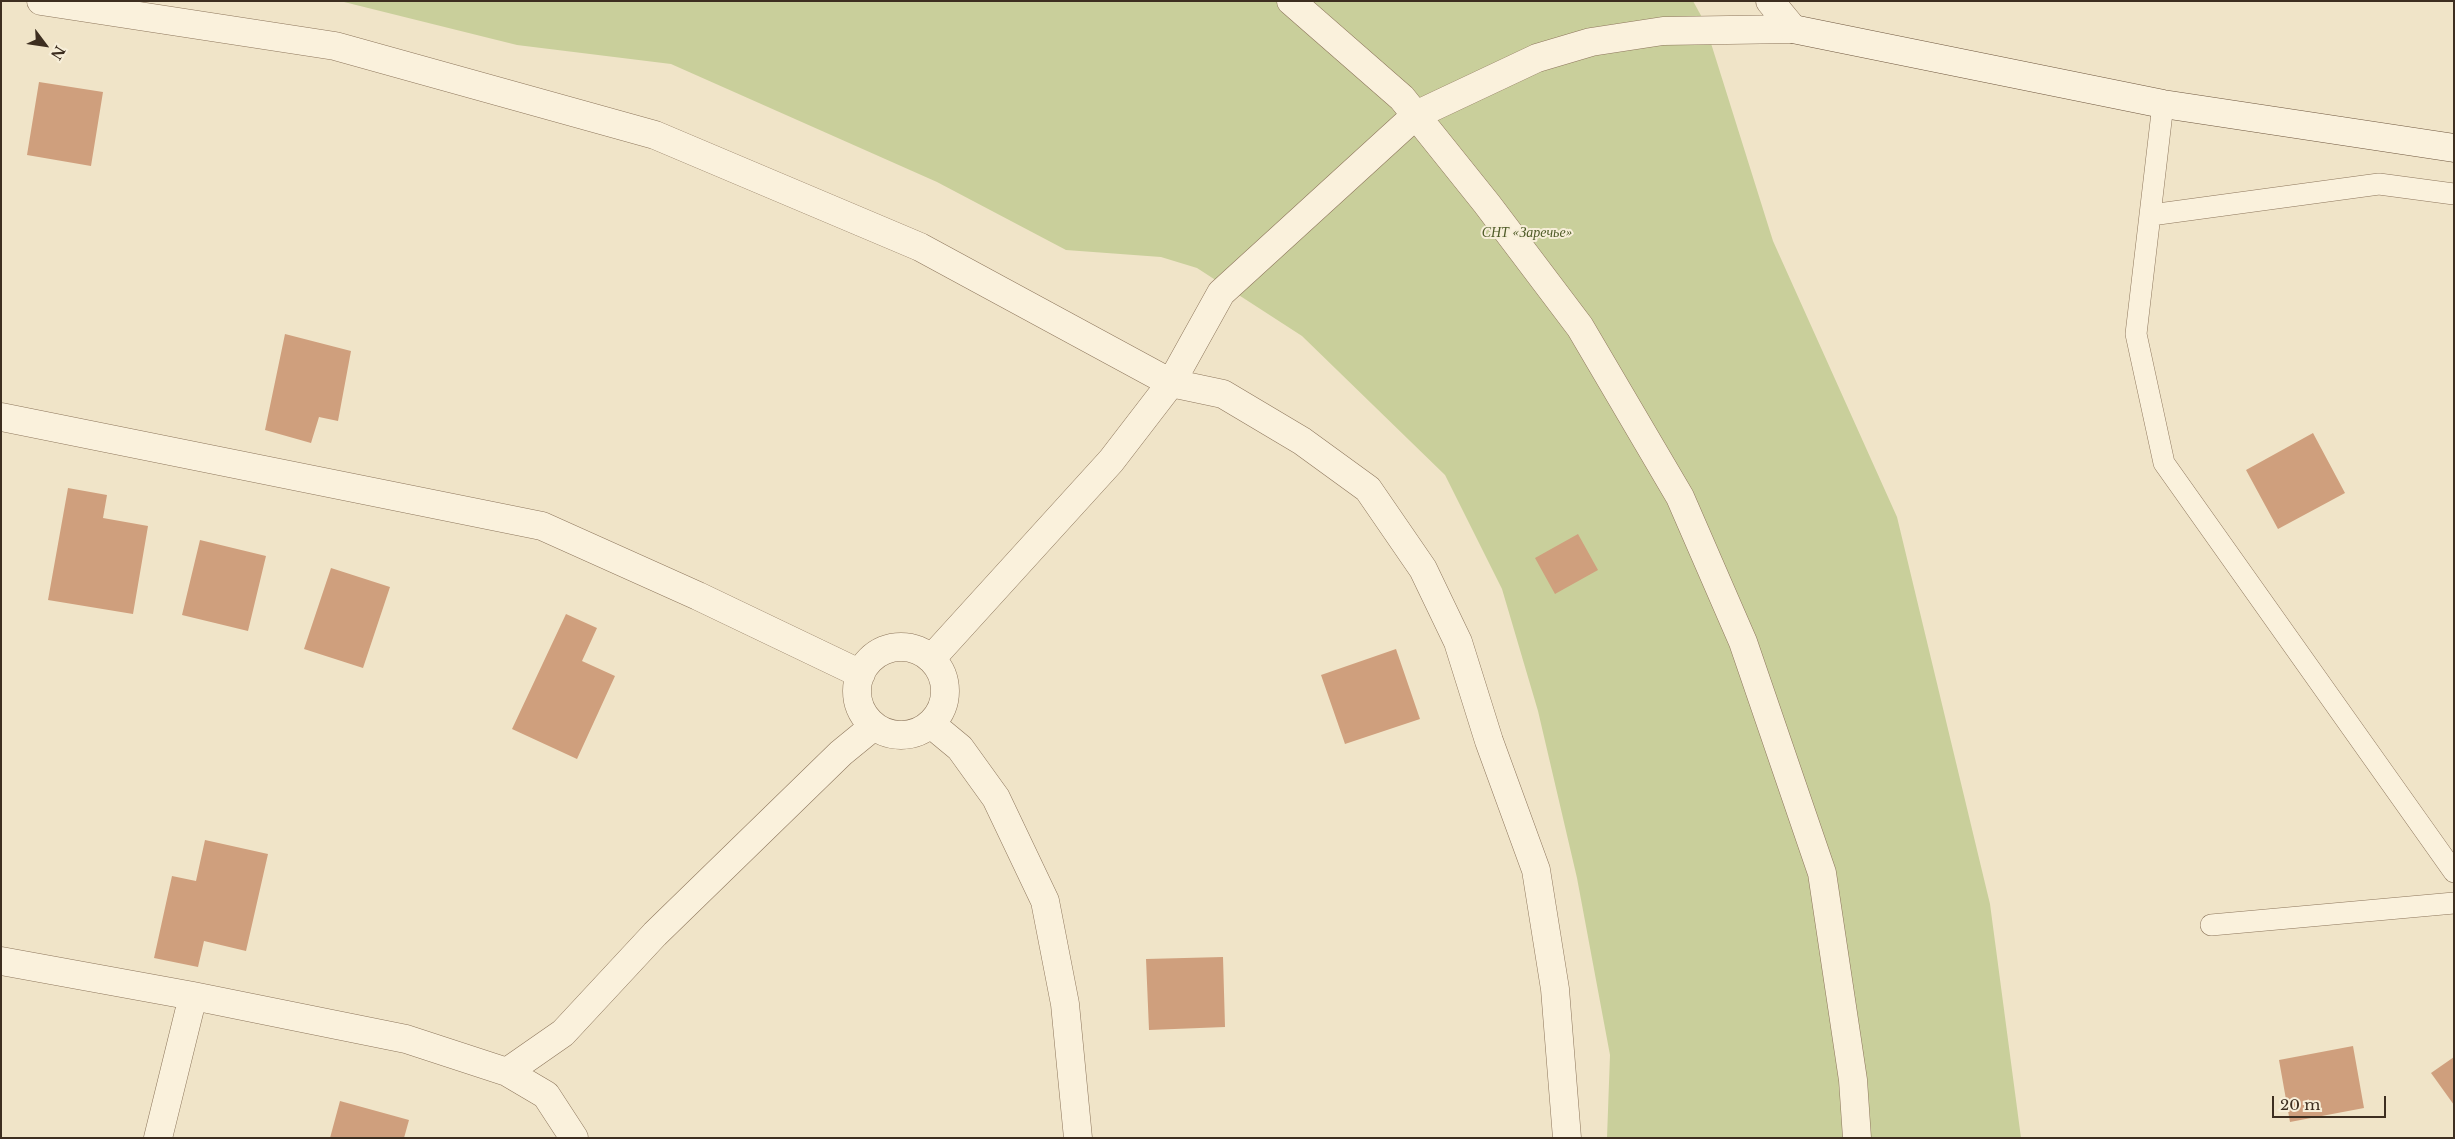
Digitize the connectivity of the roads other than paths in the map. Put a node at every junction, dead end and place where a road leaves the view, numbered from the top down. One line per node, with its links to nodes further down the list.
1 (41, 1): 10 (street)
2 (1291, 1): 6 (street)
3 (1770, 1): 4 (street)
4 (1793, 29): 5 (street); 6 (street)
5 (2163, 104): 7 (street); 9 (lane)
6 (1416, 115): 10 (street); 26 (street)
7 (2454, 148)
8 (2454, 194): 9 (lane)
9 (2151, 215): 16 (lane)
10 (1171, 383): 12 (street); 25 (street)
11 (1, 416): 13 (street)
12 (931, 659): 13 (street); 14 (street)
13 (861, 674): 15 (street)
14 (931, 724): 15 (street); 24 (street)
15 (874, 726): 21 (street)
16 (2454, 872)
17 (2454, 903): 18 (lane)
18 (2211, 925)
19 (1, 961): 20 (street)
20 (193, 996): 21 (street); 22 (street)
21 (507, 1072): 23 (street)
22 (158, 1138)
23 (574, 1138)
24 (1078, 1138)
25 (1567, 1138)
26 (1857, 1138)

